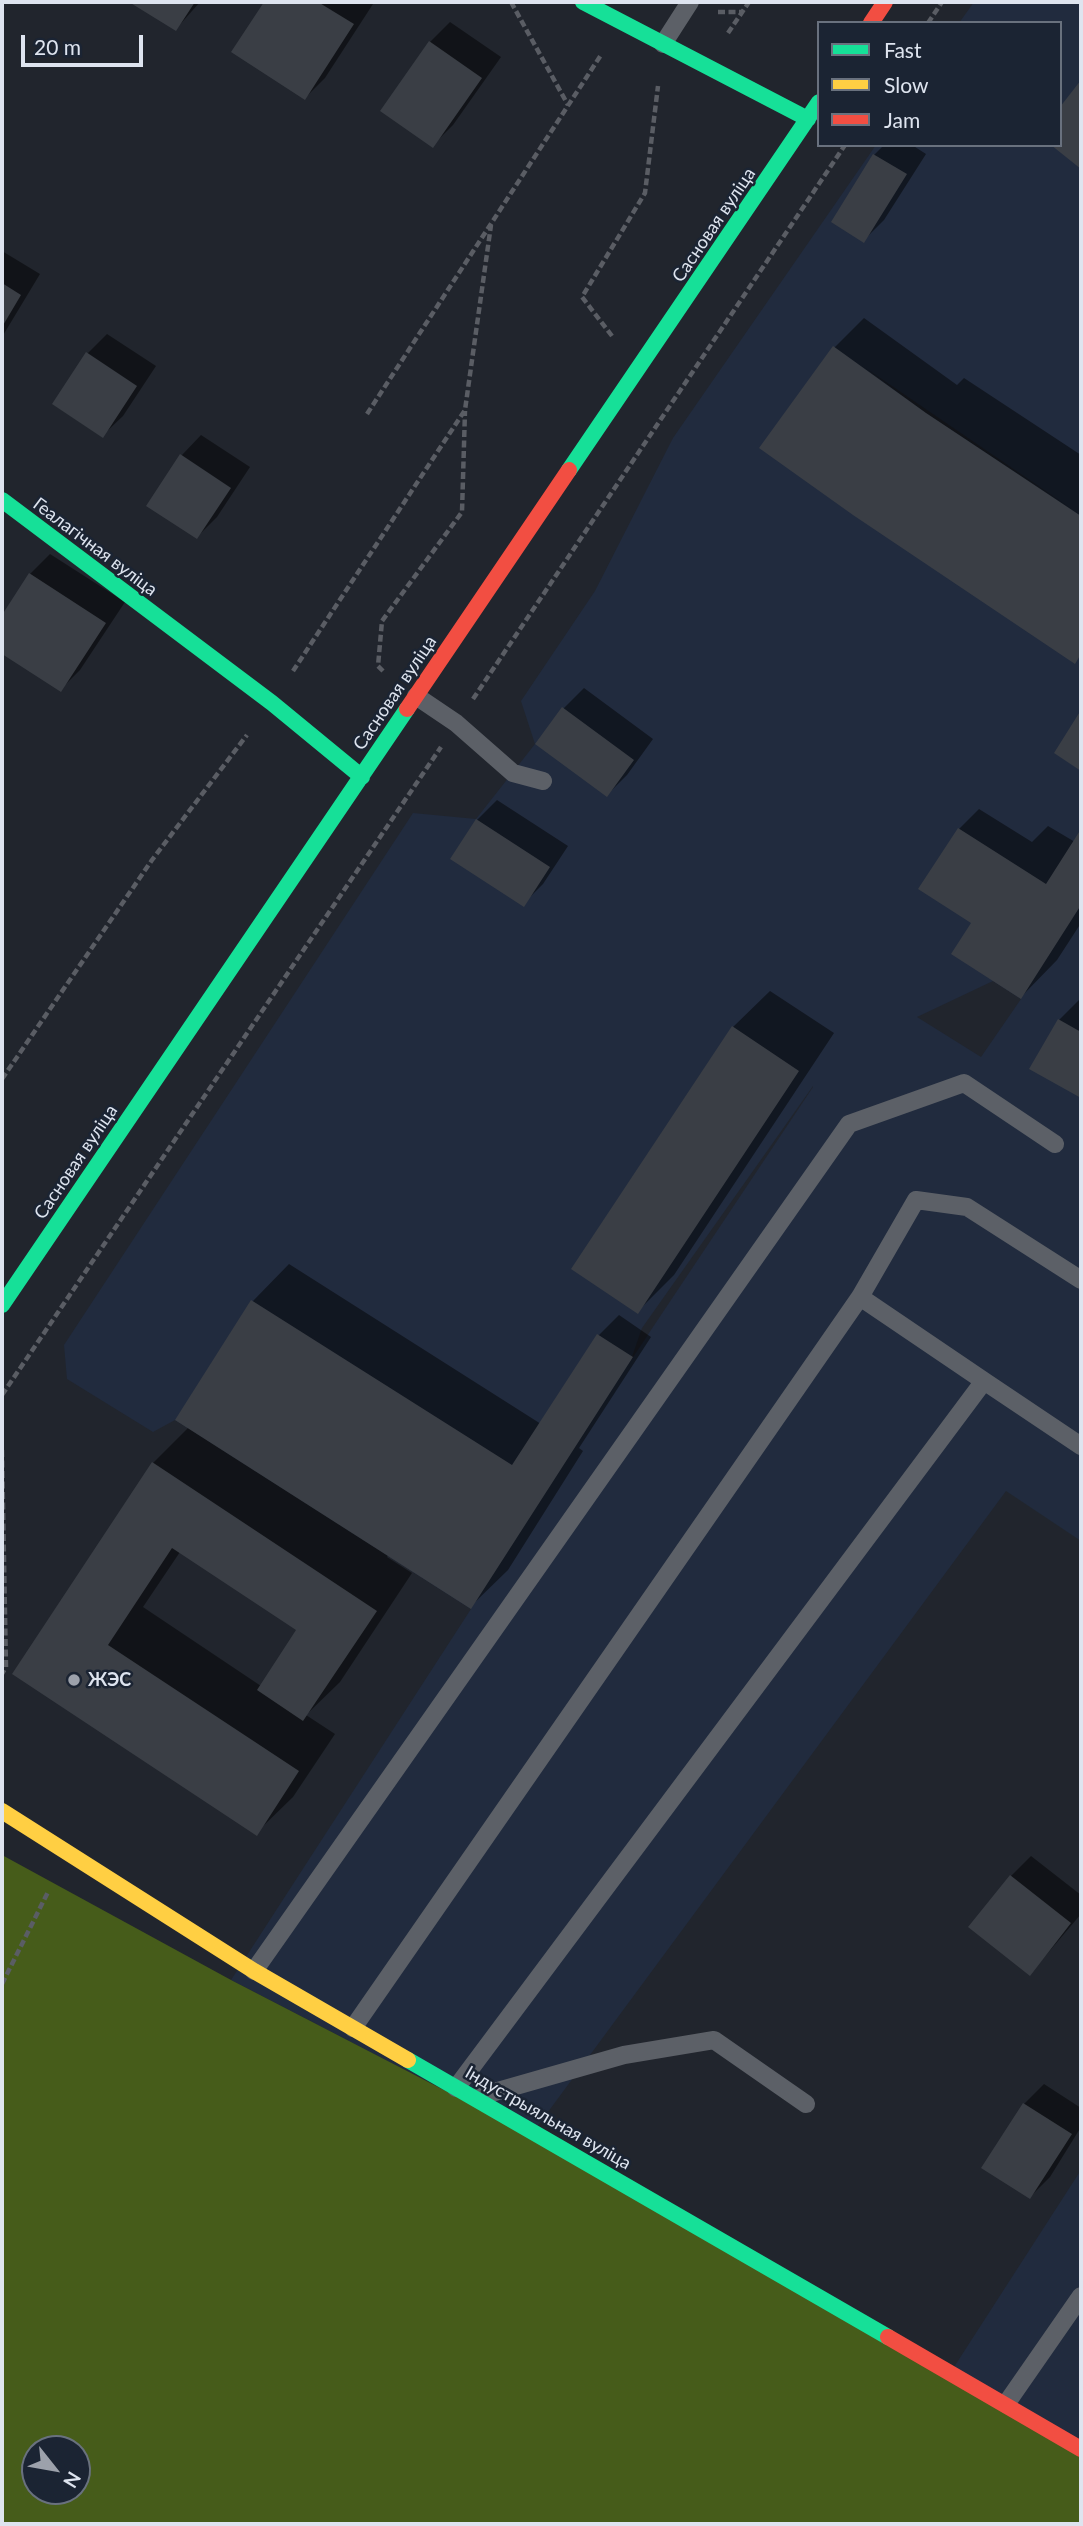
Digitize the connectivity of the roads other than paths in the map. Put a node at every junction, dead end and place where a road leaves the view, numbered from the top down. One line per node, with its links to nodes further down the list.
1 (583, 2): 5 (street)
2 (690, 2): 5 (lane)
3 (885, 2): 4 (street)
4 (872, 21)
5 (663, 44): 7 (street)
6 (817, 105): 7 (street, Сасновая вуліца)
7 (808, 119): 9 (street, Сасновая вуліца)
8 (2, 500): 10 (street, Геалагічная вуліца)
9 (415, 696): 10 (street, Сасновая вуліца); 11 (lane)
10 (362, 777): 15 (street, Сасновая вуліца)
11 (543, 781)
12 (1055, 1144): 19 (lane)
13 (1081, 1280): 14 (lane)
14 (860, 1297): 16 (lane); 20 (lane)
15 (2, 1305)
16 (984, 1381): 17 (lane); 21 (lane)
17 (1081, 1446)
18 (2, 1811): 19 (street, Індустрыяльная вуліца)
19 (254, 1971): 20 (street, Індустрыяльная вуліца)
20 (353, 2028): 21 (street, Індустрыяльная вуліца)
21 (456, 2088): 22 (street, Індустрыяльная вуліца)
22 (474, 2098): 23 (lane); 25 (street, Індустрыяльная вуліца)
23 (806, 2104)
24 (1081, 2296): 25 (lane)
25 (1006, 2404): 26 (street, Індустрыяльная вуліца)
26 (1081, 2449)

